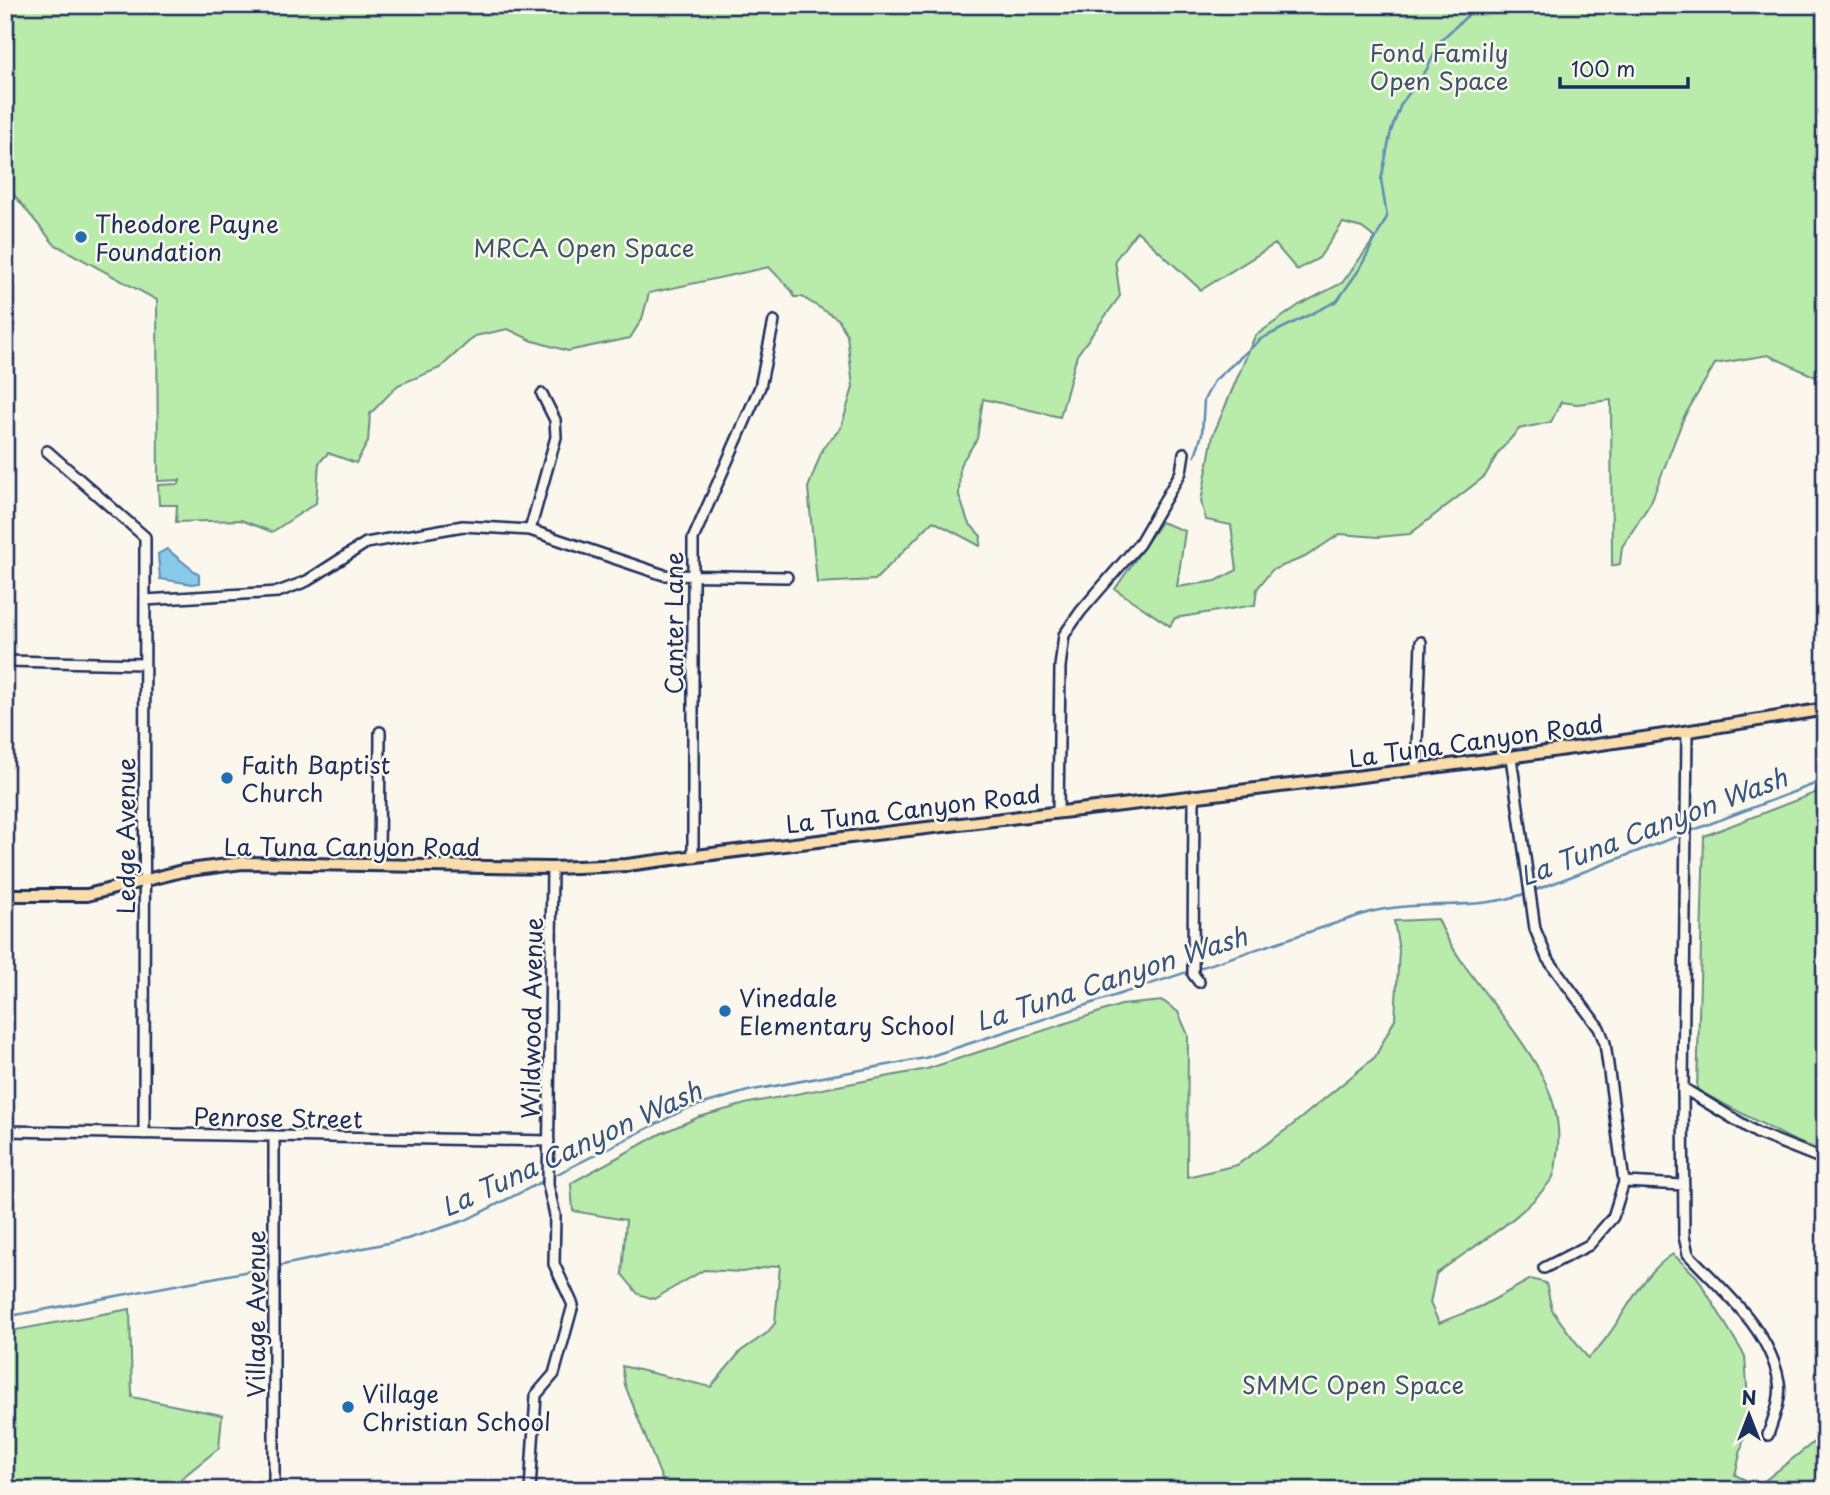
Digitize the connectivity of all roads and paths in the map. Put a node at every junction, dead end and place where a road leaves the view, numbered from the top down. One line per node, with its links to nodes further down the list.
1 (774, 321): 6 (street, Canter Lane)
2 (541, 394): 5 (street)
3 (47, 451): 8 (street, Ledge Avenue)
4 (1184, 453): 18 (street)
5 (530, 530): 6 (street); 8 (street)
6 (691, 576): 7 (street); 19 (street, Canter Lane)
7 (787, 578)
8 (145, 600): 11 (street, Ledge Avenue)
9 (1421, 642): 16 (street)
10 (5, 662): 11 (street)
11 (145, 664): 22 (street, Ledge Avenue)
12 (1825, 709): 14 (main road, La Tuna Canyon Road)
13 (380, 732): 20 (street)
14 (1687, 733): 15 (main road, La Tuna Canyon Road); 25 (street)
15 (1511, 757): 16 (main road, La Tuna Canyon Road); 31 (street)
16 (1416, 769): 17 (main road, La Tuna Canyon Road)
17 (1194, 795): 18 (main road, La Tuna Canyon Road); 24 (street)
18 (1058, 811): 19 (main road, La Tuna Canyon Road)
19 (693, 857): 21 (main road, La Tuna Canyon Road)
20 (379, 865): 21 (main road, La Tuna Canyon Road); 22 (main road, La Tuna Canyon Road)
21 (552, 868): 29 (street, Wildwood Avenue)
22 (144, 880): 23 (main road, La Tuna Canyon Road); 27 (street, Ledge Avenue)
23 (5, 895)
24 (1199, 982)
25 (1683, 1088): 30 (street); 32 (street)
26 (5, 1131): 27 (street, Penrose Street)
27 (144, 1134): 28 (street, Penrose Street)
28 (274, 1137): 29 (street, Penrose Street); 35 (street, Village Avenue)
29 (549, 1141): 36 (street, Wildwood Avenue)
30 (1825, 1160)
31 (1624, 1182): 32 (street); 33 (street)
32 (1684, 1185): 34 (street)
33 (1544, 1268)
34 (1768, 1435)
35 (274, 1490)
36 (530, 1490)

